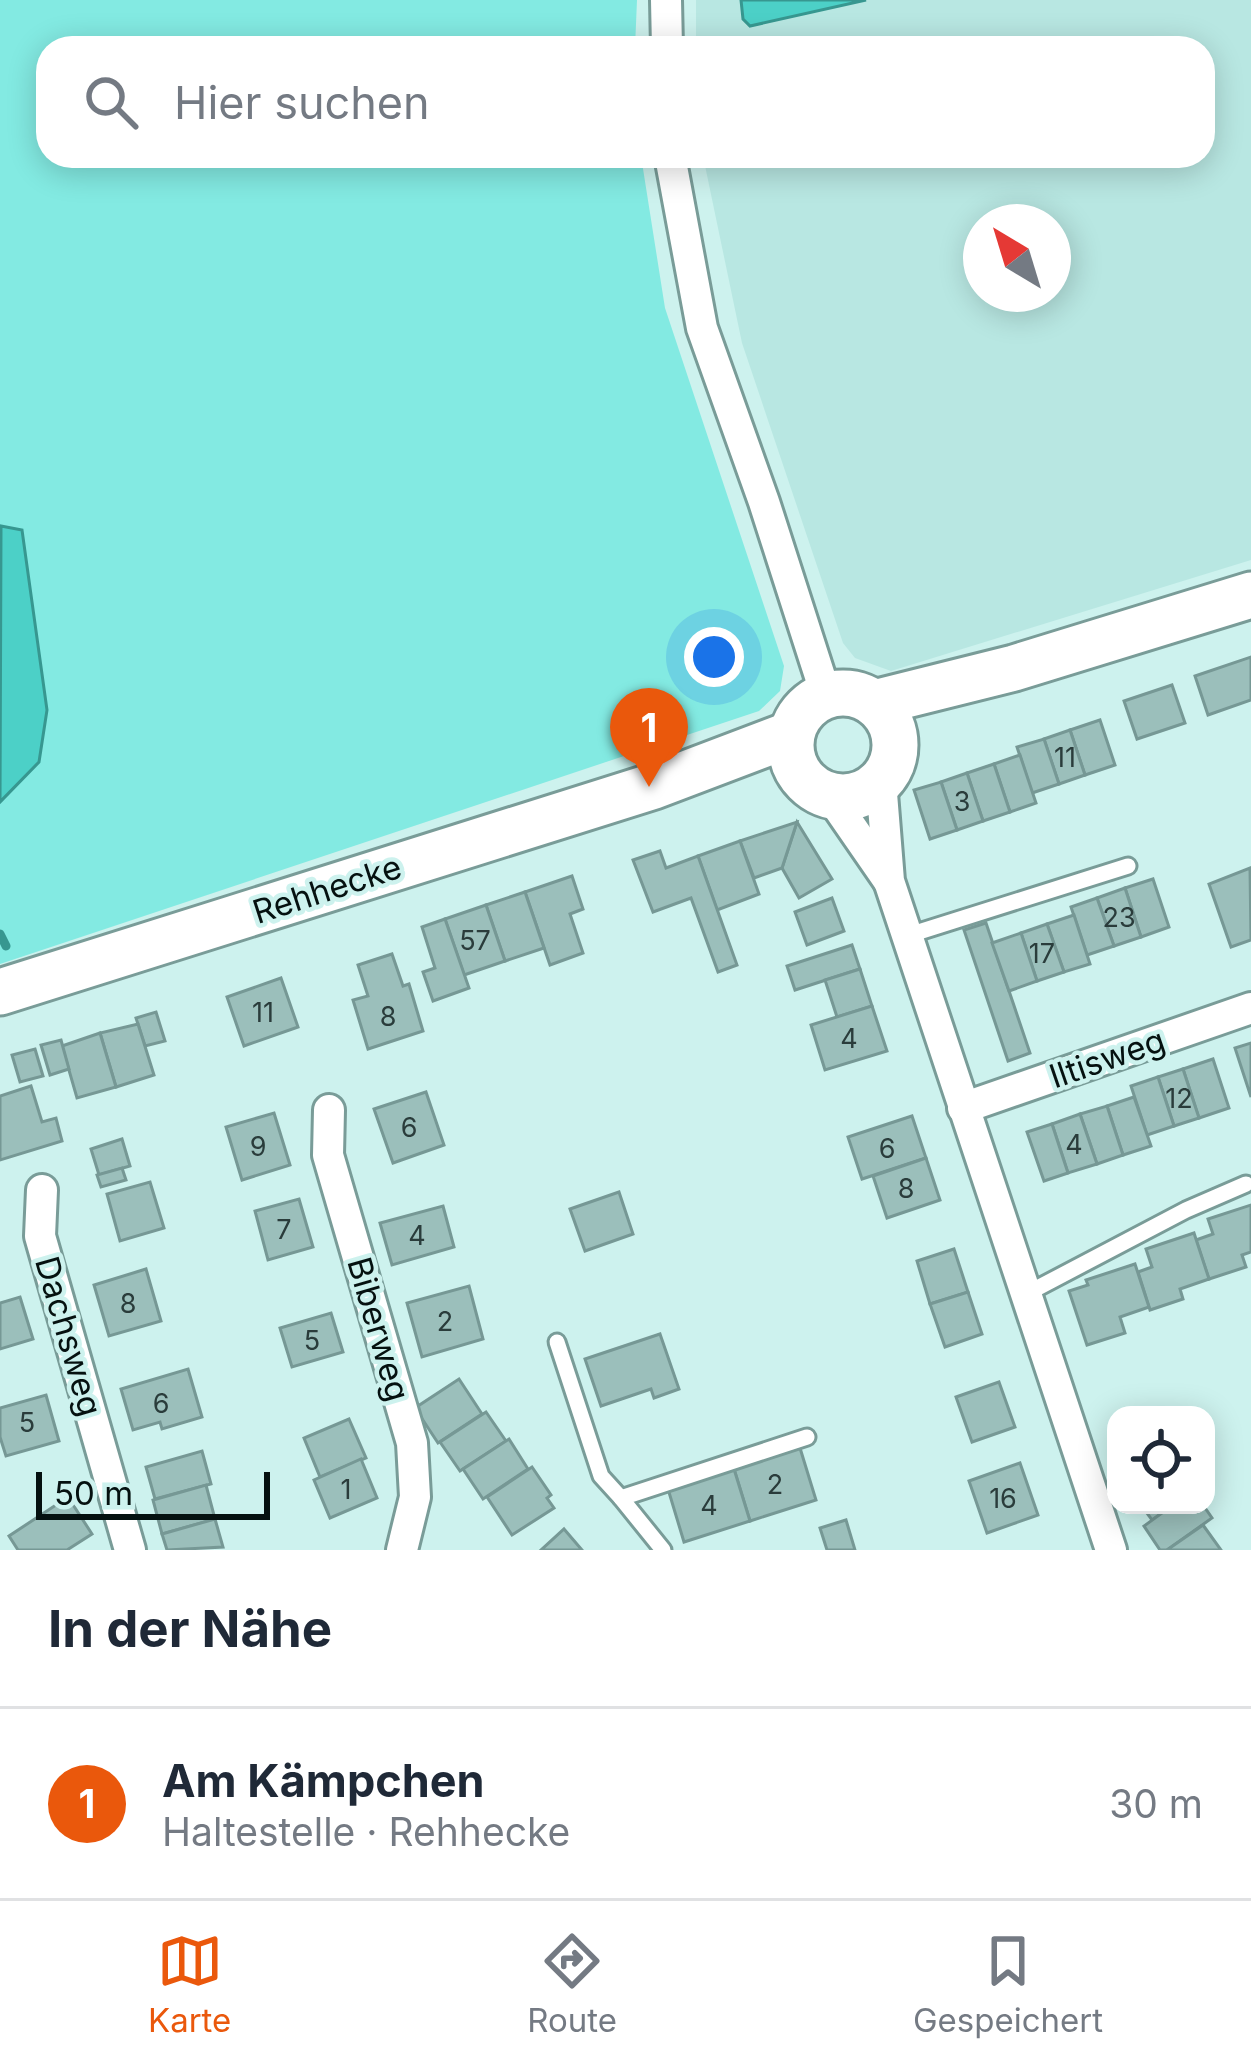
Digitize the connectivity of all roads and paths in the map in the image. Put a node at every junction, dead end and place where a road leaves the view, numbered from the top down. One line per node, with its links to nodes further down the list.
1 (666, 0): 2 (street)
2 (667, 36)
3 (672, 168): 6 (street)
4 (1251, 595): 5 (street)
5 (1014, 668): 7 (street); 9 (street)
6 (826, 695): 7 (street); 8 (street)
7 (874, 703): 9 (street)
8 (792, 749): 10 (street); 14 (street, Rehhecke)
9 (888, 763): 10 (street); 12 (street)
10 (830, 796): 12 (street)
11 (1128, 866): 13 (lane)
12 (889, 881): 13 (street)
13 (906, 936): 16 (street)
14 (0, 992)
15 (1251, 1008): 16 (street, Iltisweg)
16 (963, 1108): 20 (street)
17 (329, 1109): 25 (street, Biberweg)
18 (1246, 1184): 20 (lane)
19 (42, 1190): 24 (street, Dachsweg)
20 (1026, 1294): 27 (street)
21 (557, 1342): 23 (lane)
22 (807, 1437): 23 (lane)
23 (621, 1498): 26 (lane)
24 (130, 1550)
25 (402, 1550)
26 (663, 1550)
27 (1111, 1550)

